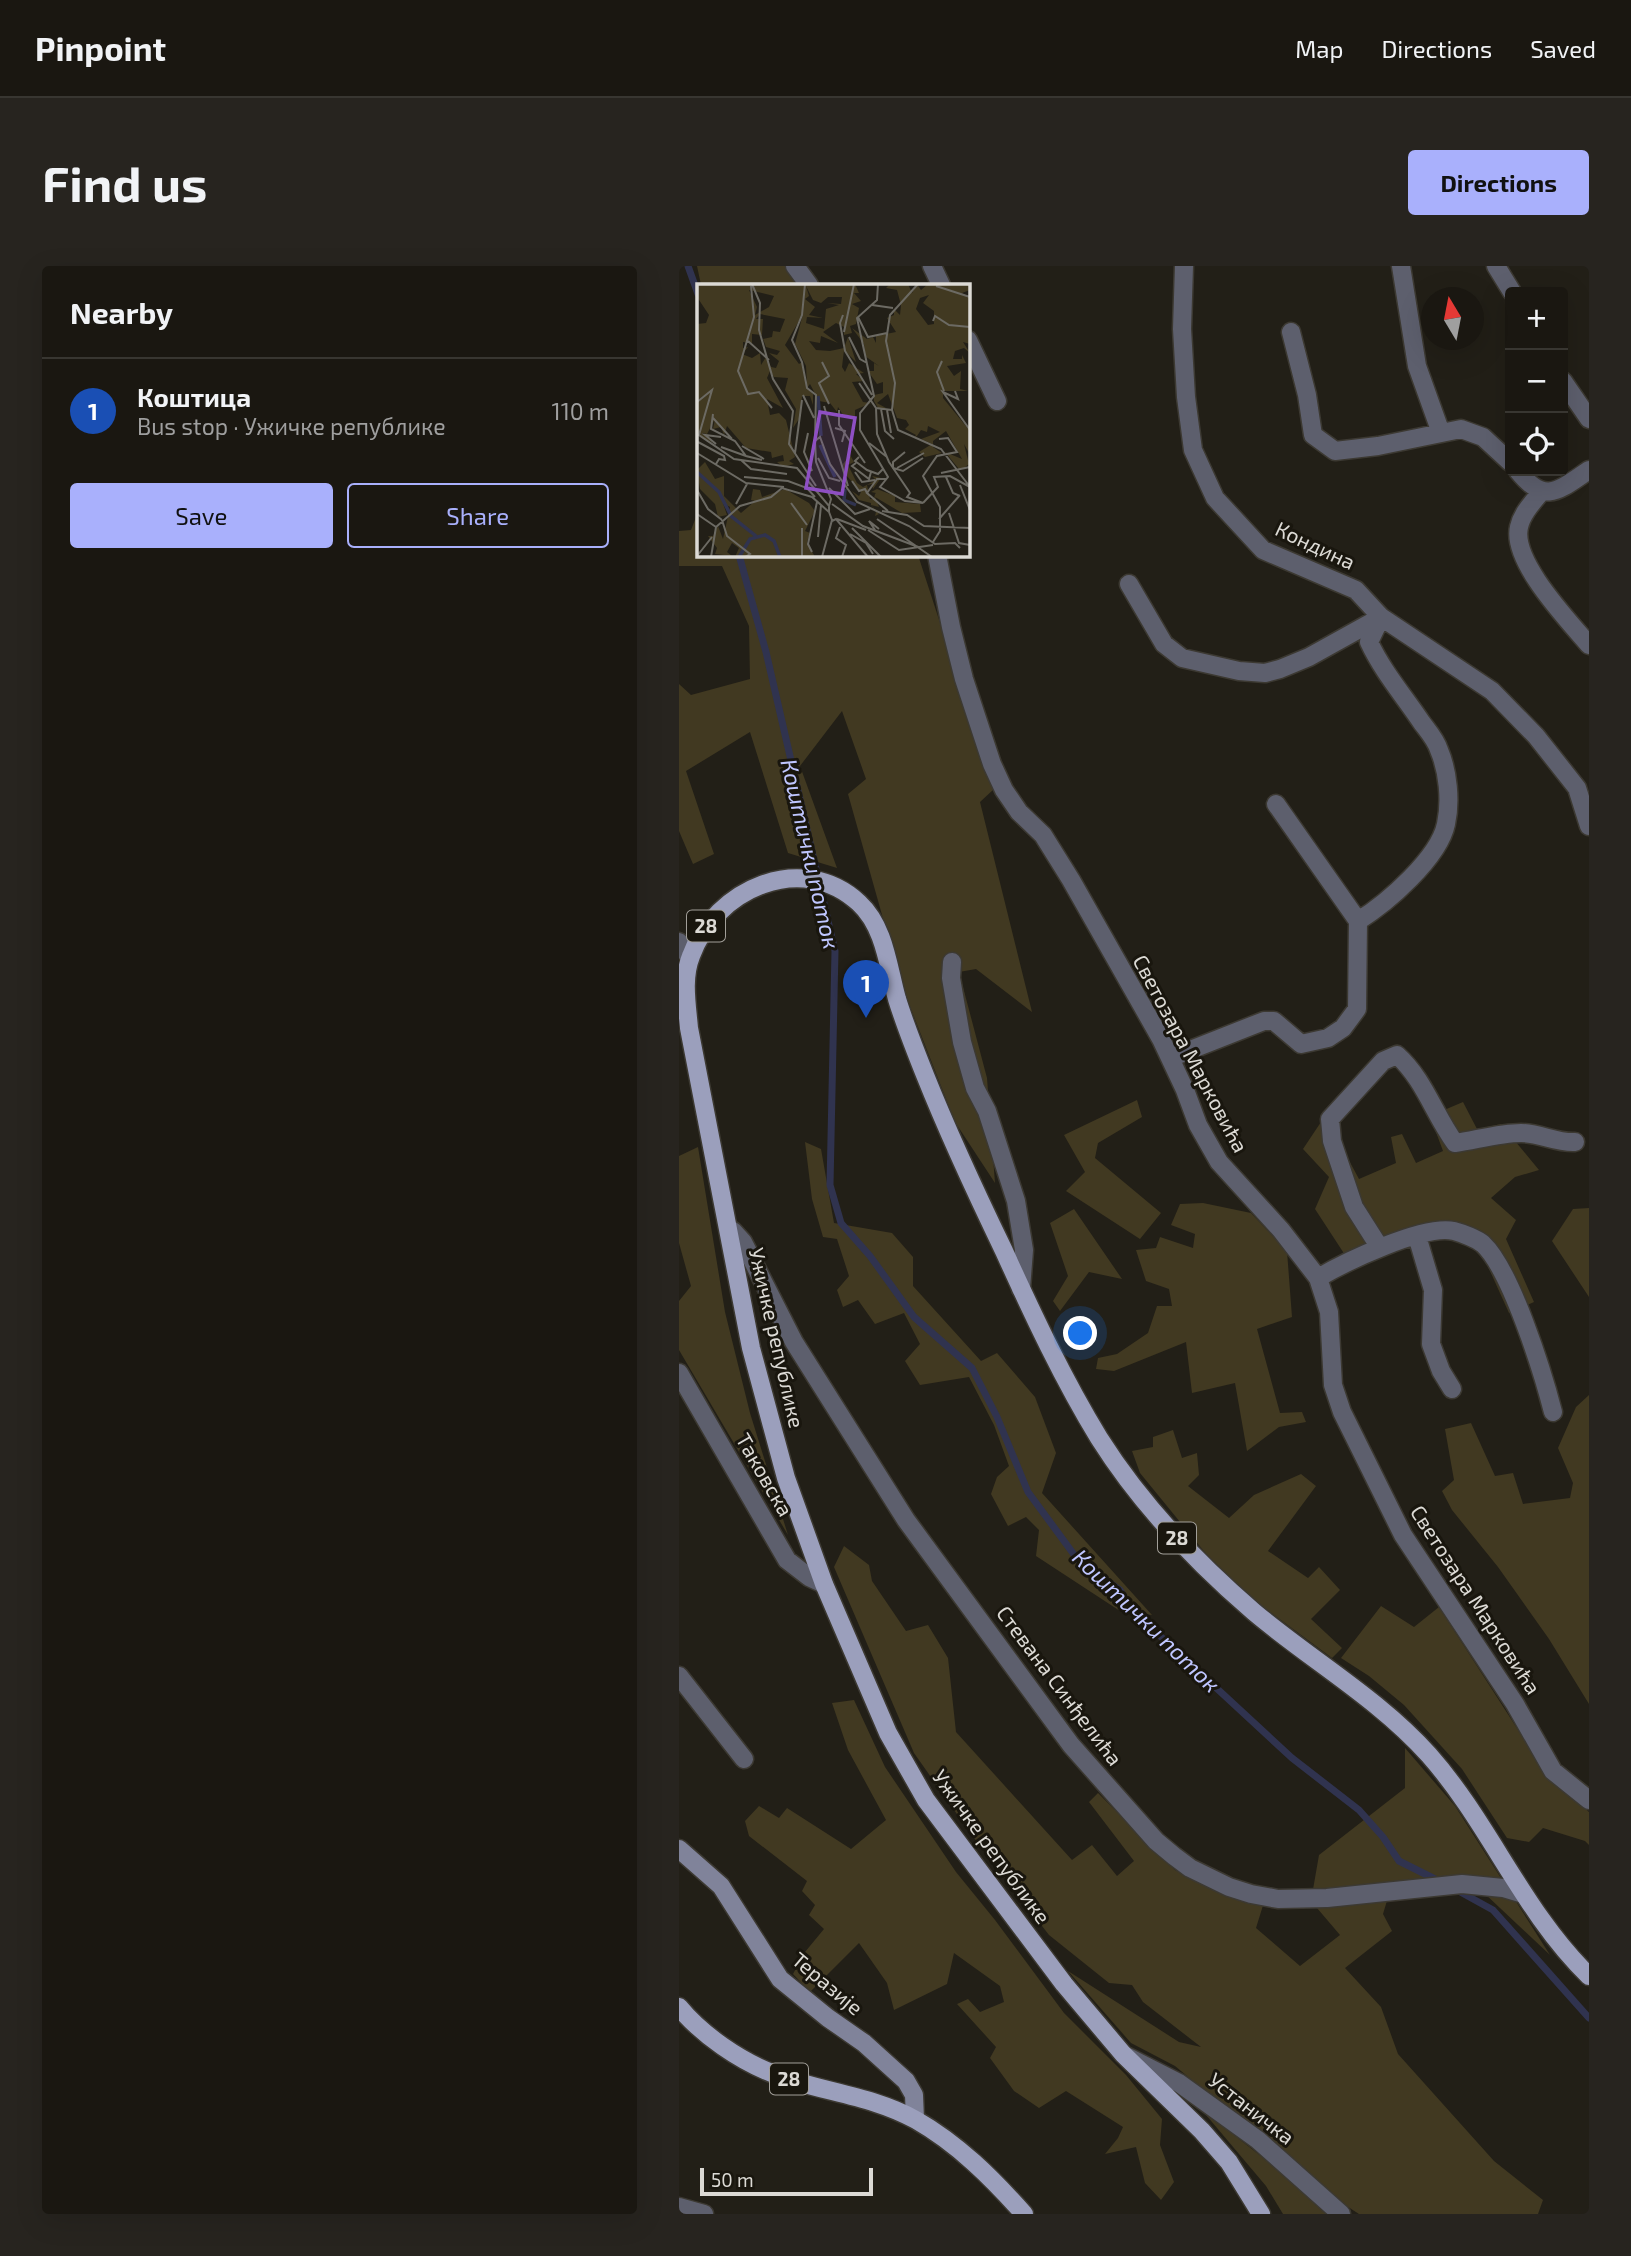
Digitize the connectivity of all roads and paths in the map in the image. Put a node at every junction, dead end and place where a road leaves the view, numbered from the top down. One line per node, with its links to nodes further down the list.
1 (796, 266): 6 (street)
2 (932, 266): 7 (street)
3 (1184, 266): 21 (street, Кондина)
4 (1401, 266): 14 (street)
5 (1496, 266): 8 (street)
6 (808, 284)
7 (941, 284)
8 (1509, 287)
9 (1291, 332): 14 (street)
10 (969, 342): 12 (street)
11 (1568, 388): 13 (street)
12 (997, 401)
13 (1589, 419)
14 (1441, 433): 15 (street)
15 (1505, 457)
16 (1589, 470): 18 (street)
17 (1522, 476): 18 (street)
18 (1542, 491): 22 (street)
19 (937, 556): 29 (street, Светозара Марковића)
20 (1129, 584): 21 (street)
21 (1381, 617): 24 (street, Кондина); 25 (street)
22 (1589, 645)
23 (1276, 804): 25 (street)
24 (1589, 826)
25 (1358, 921): 29 (street)
26 (679, 942): 27 (street)
27 (690, 958): 31 (main road, Ужичке републике / 28); 35 (main road, Ужичке републике / 28)
28 (952, 962): 35 (street)
29 (1170, 1058): 34 (street, Светозара Марковића)
30 (1575, 1142): 33 (street)
31 (729, 1231): 39 (main road, Ужичке републике / 28); 44 (street, Стевана Синђелића)
32 (1417, 1236): 33 (street); 37 (street); 38 (street)
33 (1380, 1248): 34 (street)
34 (1318, 1278): 42 (street, Светозара Марковића)
35 (1021, 1289): 44 (main road, Ужичке републике / 28)
36 (679, 1373): 39 (street, Таковска)
37 (1452, 1389)
38 (1553, 1412)
39 (824, 1584): 47 (main road, Ужичке републике / 28)
40 (679, 1676): 41 (street)
41 (744, 1759)
42 (1589, 1800)
43 (679, 1849): 48 (street, Теразије)
44 (1523, 1894): 45 (main road, Ужичке републике / 28)
45 (1589, 1976)
46 (679, 2007): 48 (main road, 28)
47 (1123, 2054): 52 (main road, Ужичке републике / 28); 53 (street, Устаничка)
48 (915, 2119): 51 (main road, 28)
49 (679, 2207): 50 (street)
50 (704, 2214)
51 (1024, 2214)
52 (1261, 2214)
53 (1341, 2214)

